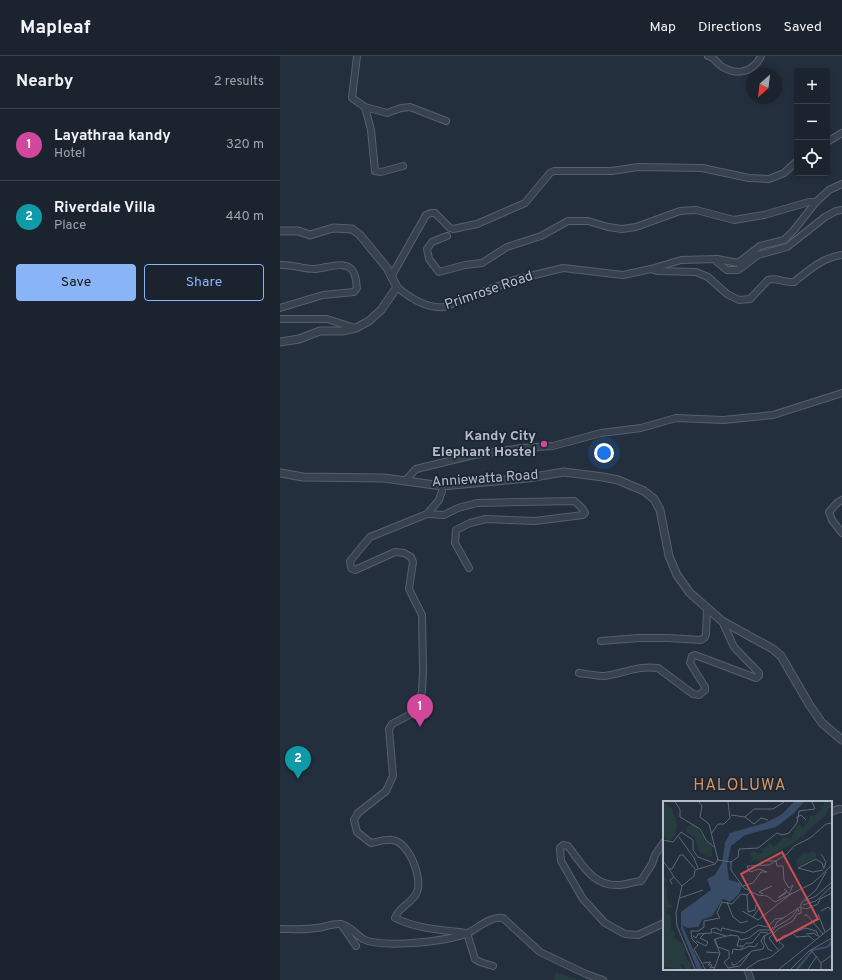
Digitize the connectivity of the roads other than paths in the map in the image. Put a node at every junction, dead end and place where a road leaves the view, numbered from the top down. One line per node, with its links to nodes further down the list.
1 (356, 56): 4 (street)
2 (708, 56): 3 (street)
3 (761, 56)
4 (365, 108): 5 (street); 9 (street)
5 (446, 121)
6 (842, 133): 7 (street)
7 (830, 140)
8 (794, 164): 19 (street)
9 (403, 166)
10 (842, 184): 11 (street, Primrose Road)
11 (816, 202): 14 (street); 16 (street, Primrose Road)
12 (842, 210): 16 (street)
13 (280, 231): 19 (street)
14 (447, 236)
15 (842, 255): 18 (street)
16 (717, 259): 18 (street, Primrose Road)
17 (280, 265): 21 (street)
18 (651, 269): 20 (street, Primrose Road)
19 (392, 277): 20 (street)
20 (397, 287): 23 (street)
21 (280, 308)
22 (280, 319): 23 (street)
23 (356, 328): 24 (street)
24 (280, 342)
25 (842, 394): 27 (street)
26 (280, 473): 27 (street, Anniewatta Road)
27 (405, 482): 28 (street, Anniewatta Road)
28 (442, 486): 30 (street); 33 (street, Anniewatta Road)
29 (842, 500): 31 (street)
30 (427, 514): 32 (street); 44 (street)
31 (842, 533)
32 (469, 568)
33 (707, 608): 34 (street, Anniewatta Road); 35 (street)
34 (722, 621): 36 (street); 37 (street, Anniewatta Road)
35 (601, 641)
36 (579, 673)
37 (840, 736)
38 (842, 809): 39 (street)
39 (832, 812)
40 (663, 843): 41 (street)
41 (663, 923)
42 (341, 924): 43 (street); 44 (street); 45 (street)
43 (280, 929)
44 (467, 933): 46 (street); 48 (street)
45 (356, 946)
46 (493, 966)
47 (747, 970): 49 (street)
48 (603, 980)
49 (751, 980)

